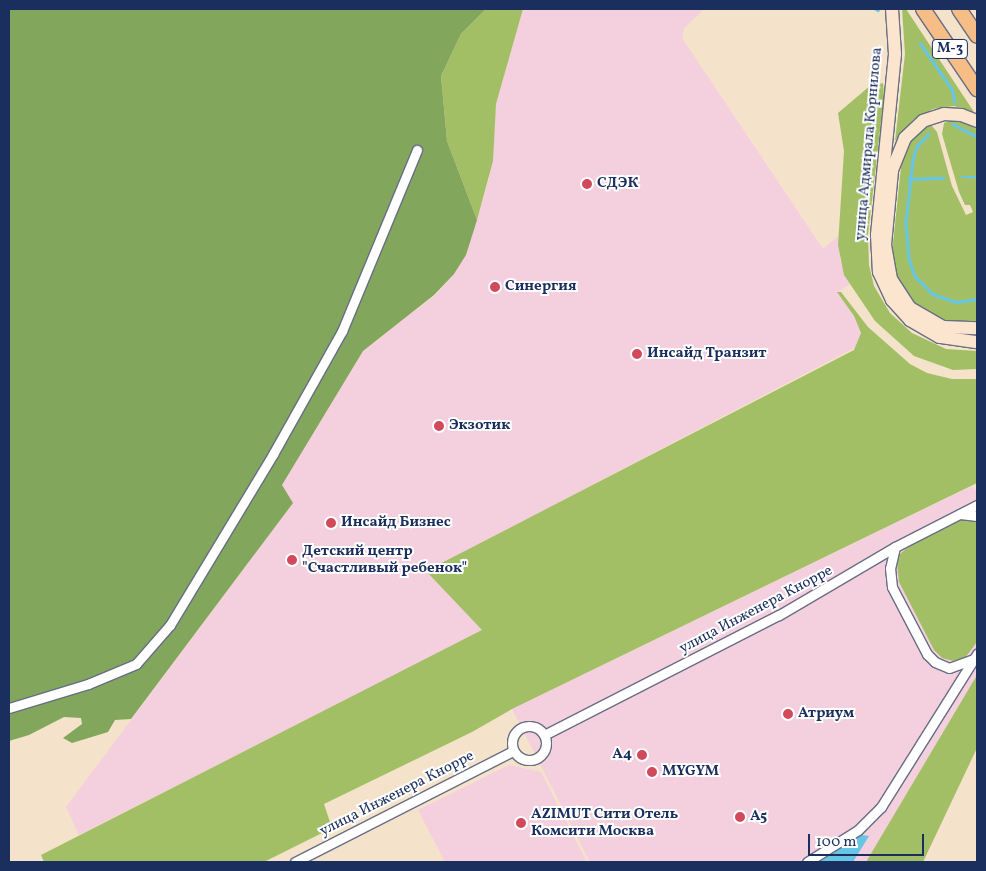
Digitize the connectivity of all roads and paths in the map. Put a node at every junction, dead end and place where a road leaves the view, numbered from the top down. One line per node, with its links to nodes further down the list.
1 (892, 9): 9 (main road, улица Адмирала Корнилова)
2 (923, 9): 5 (highway, М-3)
3 (959, 9): 4 (highway, М-3)
4 (977, 36)
5 (977, 89)
6 (977, 121): 8 (main road, улица Адмирала Корнилова)
7 (417, 150): 15 (street)
8 (977, 328)
9 (977, 342)
10 (977, 505): 11 (street, улица Инженера Кнорре)
11 (957, 514): 12 (street); 13 (street, улица Инженера Кнорре)
12 (977, 516)
13 (895, 547): 14 (street); 16 (street, улица Инженера Кнорре)
14 (976, 656): 19 (street)
15 (9, 708)
16 (544, 735): 17 (street); 17 (street)
17 (513, 751): 18 (street, улица Инженера Кнорре)
18 (295, 862)
19 (807, 862)

